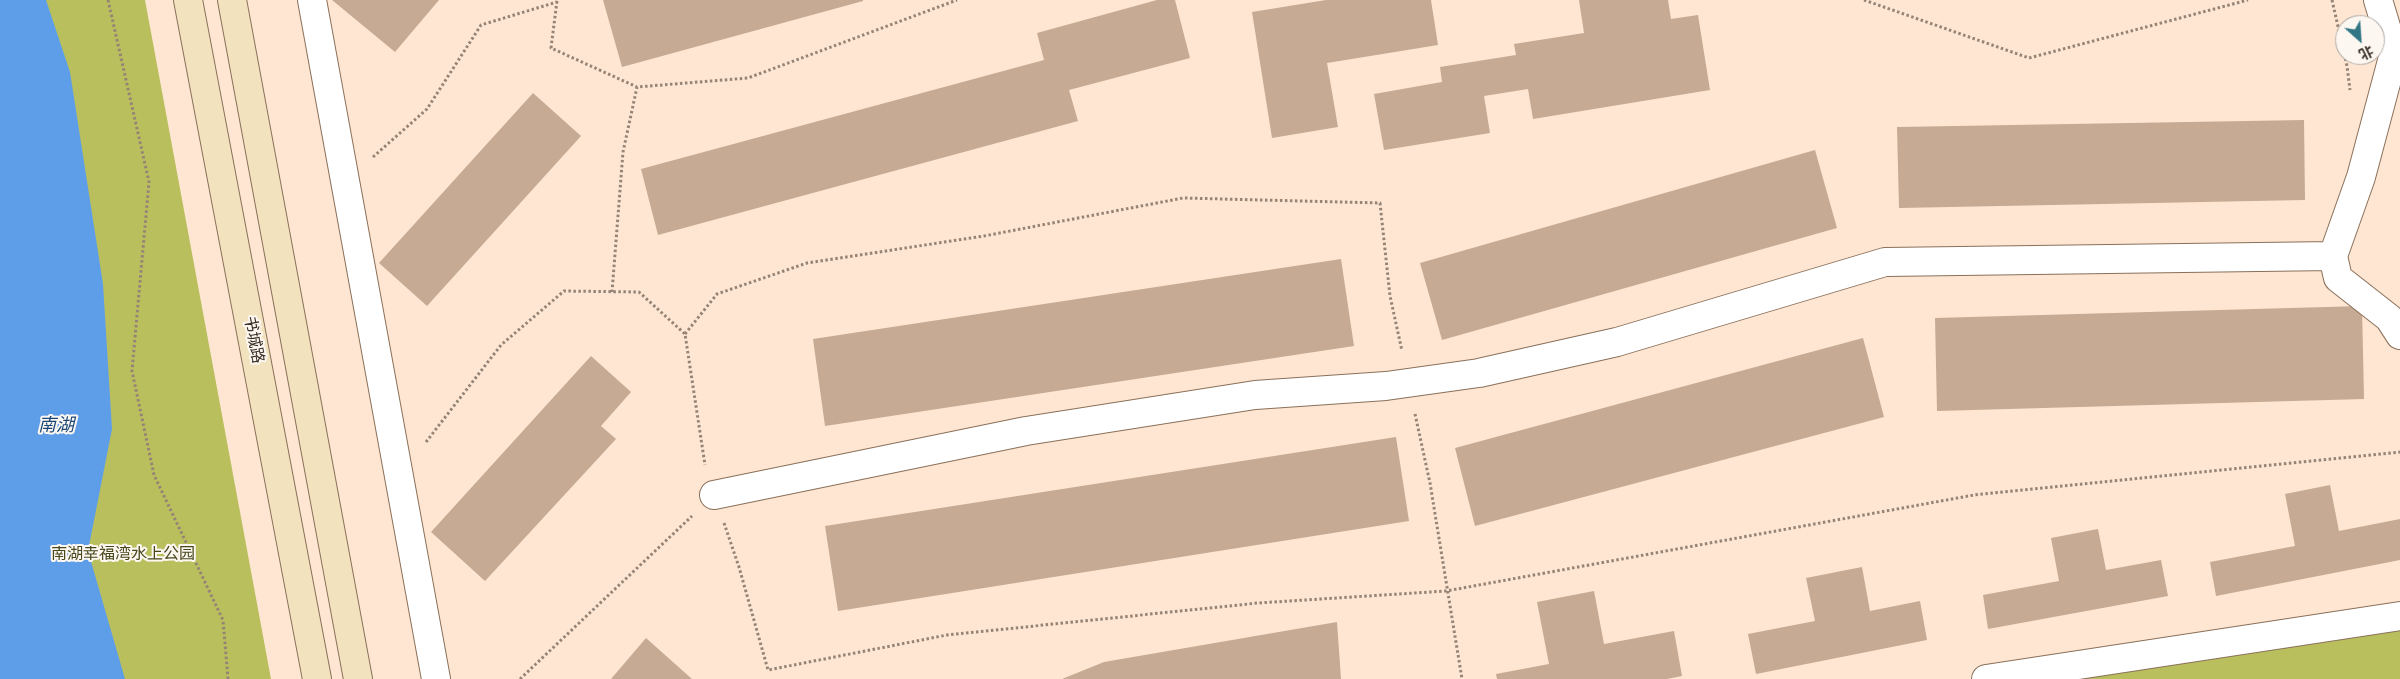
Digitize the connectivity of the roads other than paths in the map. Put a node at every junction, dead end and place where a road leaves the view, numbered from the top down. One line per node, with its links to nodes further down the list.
1 (188, 0): 10 (main road, 书城路)
2 (232, 0): 11 (main road)
3 (312, 0): 12 (street)
4 (2378, 0): 5 (street)
5 (2397, 52): 6 (street)
6 (2333, 256): 7 (street); 8 (street)
7 (2400, 335)
8 (714, 495)
9 (2400, 616): 13 (street)
10 (318, 679)
11 (358, 679)
12 (436, 679)
13 (1986, 679)

